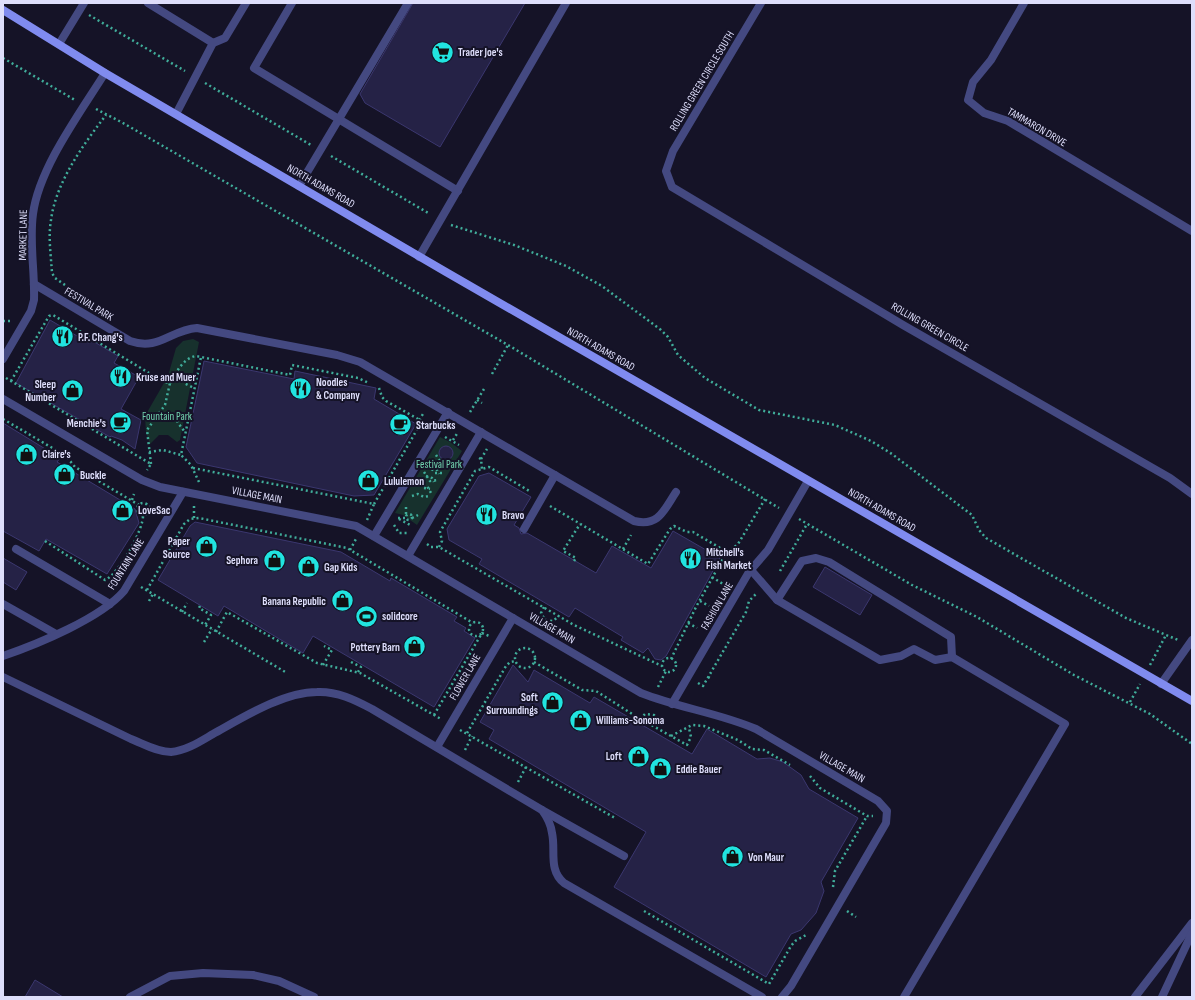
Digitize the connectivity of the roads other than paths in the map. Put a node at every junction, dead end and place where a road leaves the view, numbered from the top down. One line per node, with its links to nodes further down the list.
1 (148, 3): 10 (street)
2 (246, 3): 10 (street)
3 (292, 3): 14 (street)
4 (408, 3): 14 (street)
5 (566, 3): 17 (street)
6 (761, 3): 15 (street, ROLLING GREEN CIRCLE SOUTH)
7 (1024, 3): 18 (street, TAMMARON DRIVE)
8 (82, 6): 11 (street)
9 (3, 10): 11 (street, NORTH ADAMS ROAD)
10 (214, 42): 13 (street)
11 (59, 44): 12 (street, NORTH ADAMS ROAD)
12 (105, 73): 13 (street, NORTH ADAMS ROAD); 20 (street, MARKET LANE)
13 (176, 114): 16 (street, NORTH ADAMS ROAD)
14 (339, 119): 16 (street); 17 (street)
15 (666, 171): 29 (street, ROLLING GREEN CIRCLE)
16 (299, 186): 19 (street, NORTH ADAMS ROAD)
17 (458, 191): 19 (street)
18 (1192, 231)
19 (419, 257): 26 (street, NORTH ADAMS ROAD)
20 (34, 284): 21 (street, MARKET LANE); 23 (street, FESTIVAL PARK)
21 (3, 359)
22 (3, 399): 27 (street, VILLAGE MAIN)
23 (448, 412): 24 (street, FESTIVAL PARK); 31 (street)
24 (482, 432): 25 (street, FESTIVAL PARK); 33 (street)
25 (555, 475): 28 (street, FESTIVAL PARK); 30 (street)
26 (808, 481): 34 (street, FASHION LANE); 44 (street, NORTH ADAMS ROAD)
27 (183, 492): 31 (street, VILLAGE MAIN); 37 (street, FOUNTAIN LANE)
28 (676, 492)
29 (1192, 494)
30 (524, 529)
31 (374, 536): 33 (street, VILLAGE MAIN)
32 (16, 549): 37 (street)
33 (408, 556): 38 (street, VILLAGE MAIN)
34 (751, 570): 35 (street); 46 (street, FASHION LANE)
35 (777, 600): 42 (street); 42 (street)
36 (3, 604): 39 (street)
37 (110, 604): 39 (street, FOUNTAIN LANE)
38 (513, 618): 46 (street, VILLAGE MAIN); 47 (street, FLOWER LANE)
39 (56, 634): 41 (street, FOUNTAIN LANE)
40 (1190, 642): 44 (street)
41 (3, 656)
42 (952, 657): 56 (street)
43 (3, 677): 47 (street)
44 (1161, 684): 45 (street, NORTH ADAMS ROAD)
45 (1192, 700)
46 (672, 704): 55 (street, VILLAGE MAIN)
47 (437, 747): 48 (street)
48 (542, 810): 49 (street); 54 (street)
49 (624, 856)
50 (1192, 923): 57 (street)
51 (1192, 933): 58 (street)
52 (130, 997): 53 (street)
53 (314, 997)
54 (762, 997)
55 (782, 997)
56 (904, 997)
57 (1135, 997)
58 (1162, 997)

